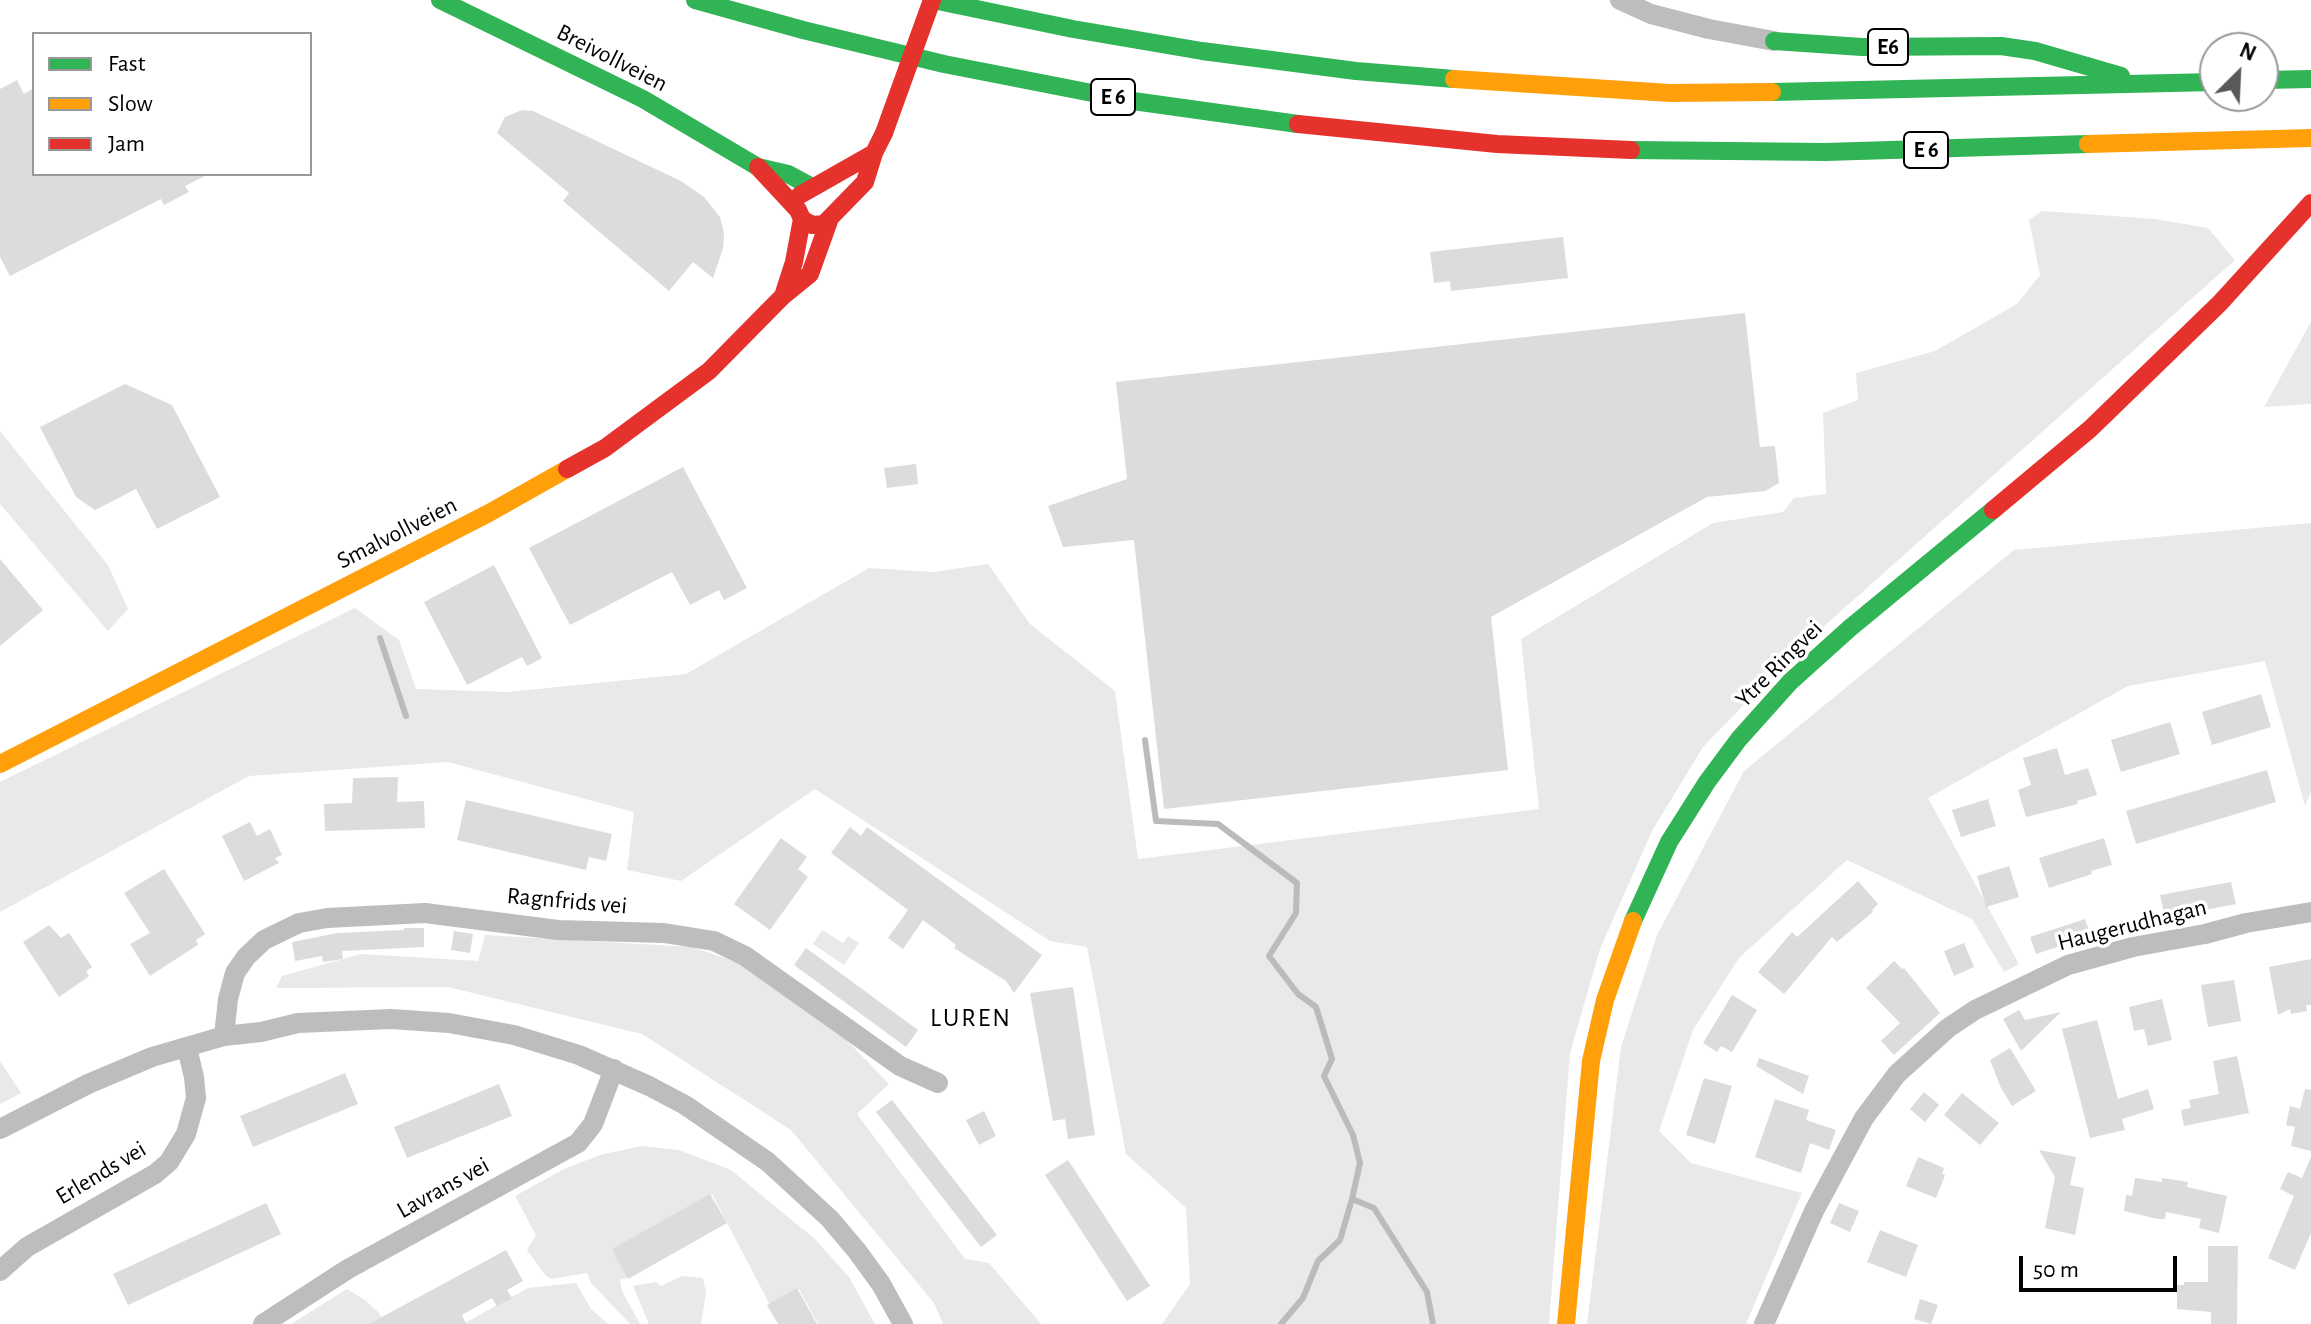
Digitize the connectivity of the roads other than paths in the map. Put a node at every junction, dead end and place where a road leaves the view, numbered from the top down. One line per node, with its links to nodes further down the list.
1 (440, 0): 12 (main road, Breivollveien)
2 (695, 0): 10 (main road, E 6)
3 (935, 0): 9 (main road); 11 (main road, Smalvollveien, bridge)
4 (1620, 0): 5 (street)
5 (1774, 41): 9 (main road, E6)
6 (2311, 79): 7 (main road)
7 (2279, 80)
8 (2199, 83): 9 (main road)
9 (2151, 85)
10 (2311, 138)
11 (874, 153): 13 (main road, Smalvollveien); 16 (main road, Smalvollveien)
12 (758, 167): 13 (main road, Breivollveien); 15 (main road, Breivollveien)
13 (815, 187): 15 (main road, Smalvollveien); 16 (main road)
14 (2311, 203): 28 (main road, Ytre Ringvei)
15 (800, 214): 16 (main road); 17 (main road, Smalvollveien)
16 (832, 216): 17 (main road, Smalvollveien)
17 (783, 296): 18 (main road, Smalvollveien)
18 (0, 764)
19 (2311, 912): 29 (street, Haugerudhagan)
20 (224, 1036): 21 (street); 22 (street); 23 (street, Ragnfrids vei)
21 (187, 1048): 24 (street); 25 (street, Erlends vei)
22 (614, 1069): 26 (street, Lavrans vei); 27 (street)
23 (938, 1083)
24 (0, 1129)
25 (0, 1271)
26 (263, 1324)
27 (903, 1324)
28 (1566, 1324)
29 (1764, 1324)

